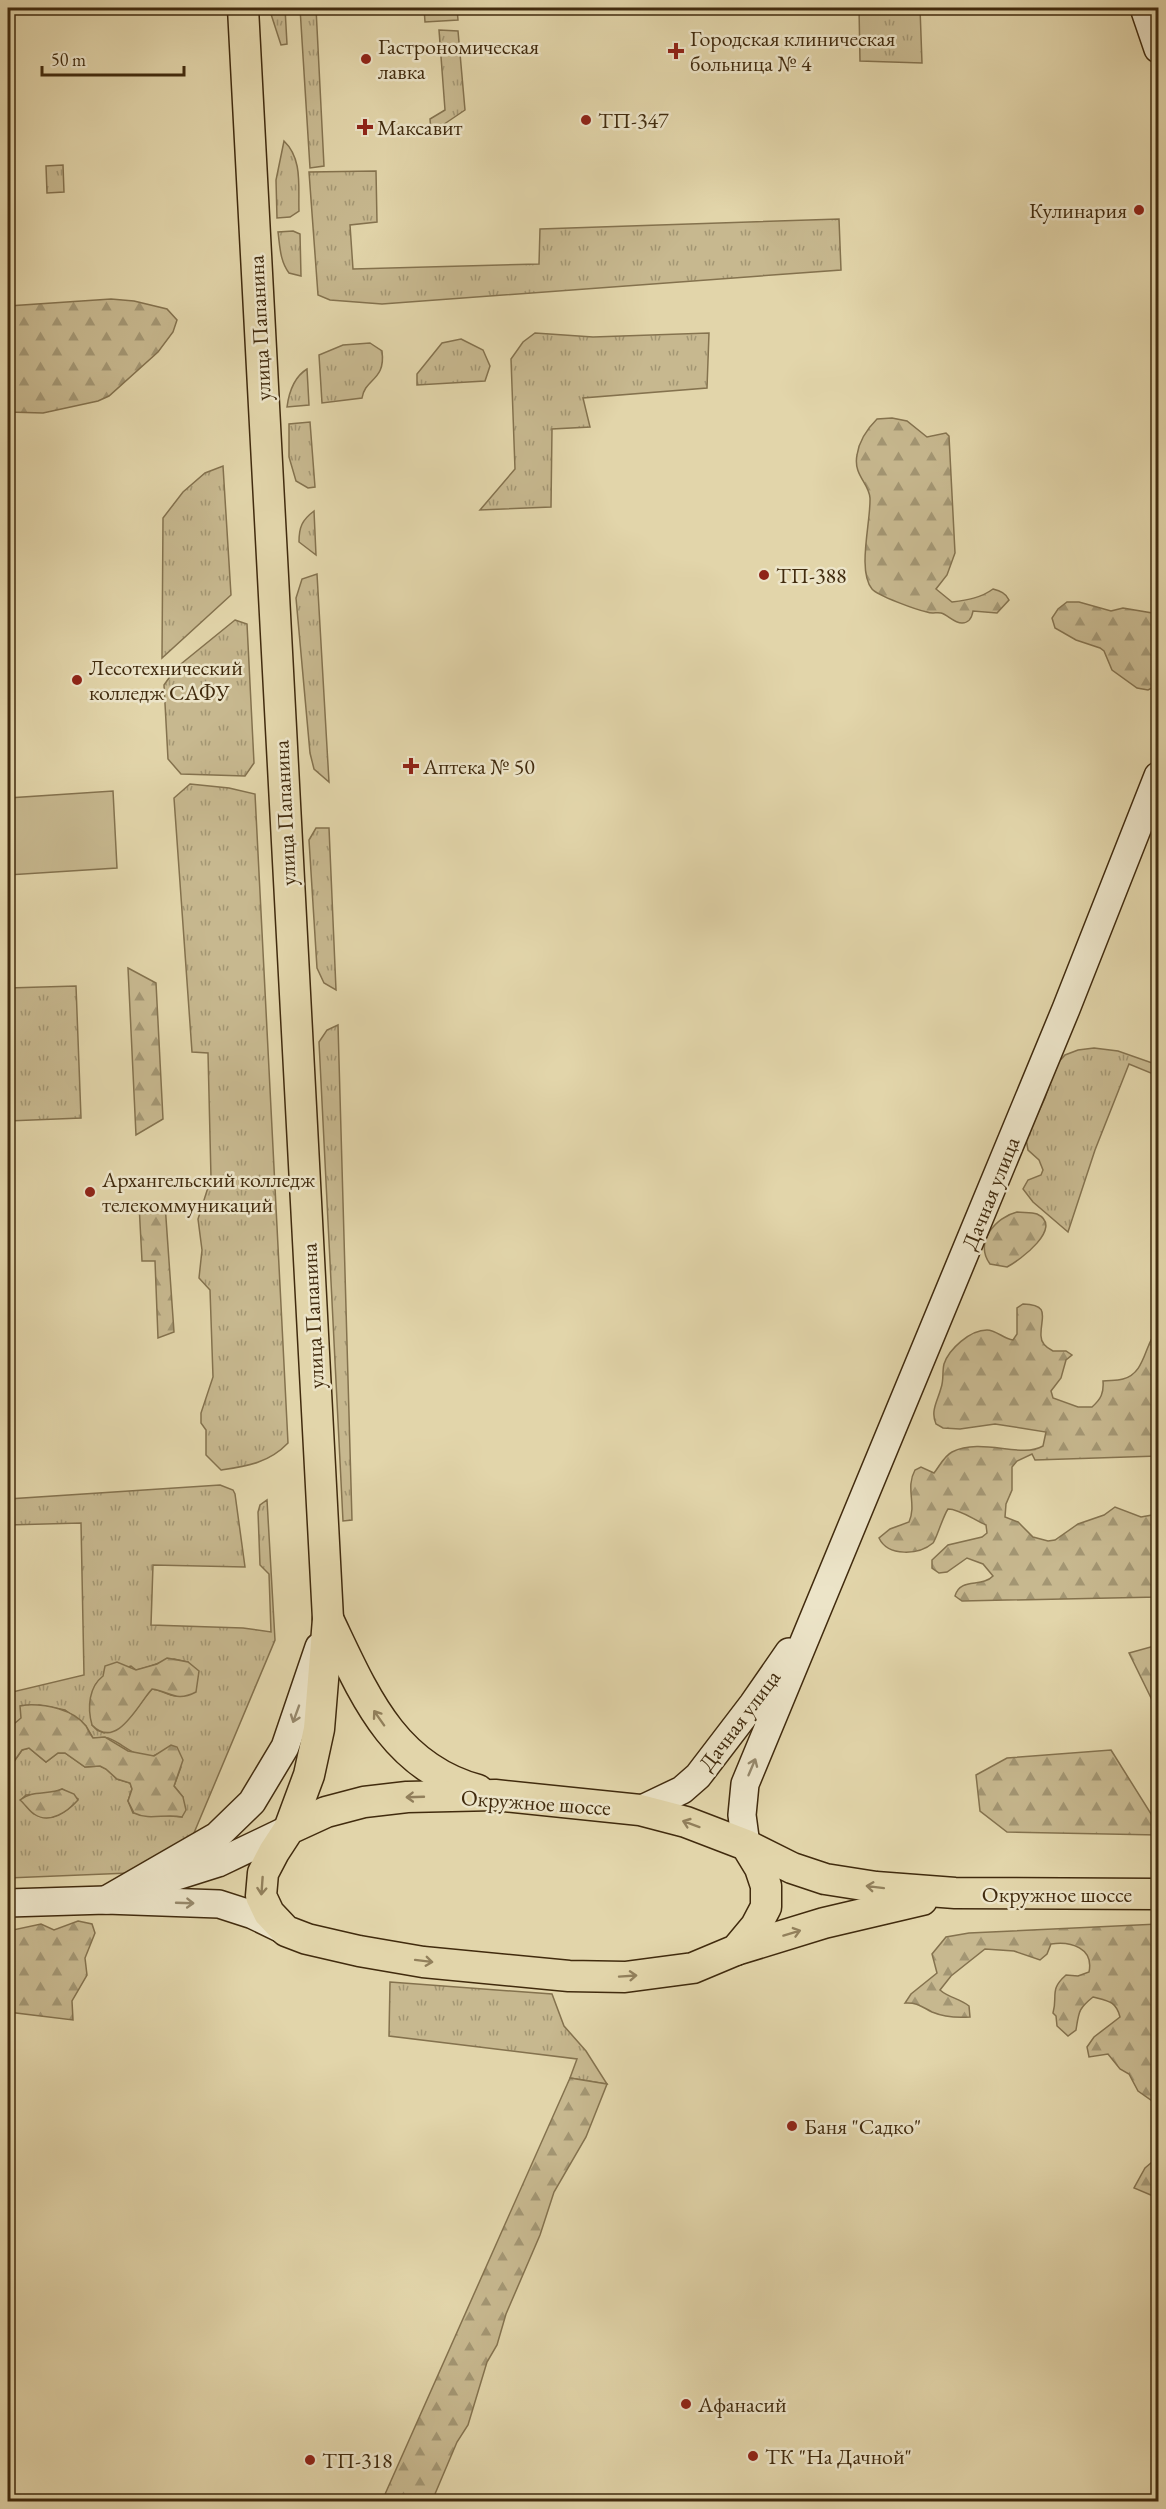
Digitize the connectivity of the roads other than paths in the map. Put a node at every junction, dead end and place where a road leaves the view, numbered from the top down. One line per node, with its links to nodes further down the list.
1 (243, 8): 6 (main road, улица Папанина)
2 (1144, 8): 3 (street)
3 (1158, 49)
4 (1158, 776): 5 (street, Дачная улица)
5 (819, 1609): 8 (street, Дачная улица); 10 (street, Дачная улица, one-way to 5)
6 (328, 1619): 7 (main road, улица Папанина, one-way to 6); 9 (main road, улица Папанина); 13 (street, улица Папанина, one-way to 13)
7 (495, 1795): 8 (main road, Окружное шоссе); 9 (main road, Окружное шоссе, one-way to 9)
8 (640, 1810): 10 (main road, Окружное шоссе, one-way to 8)
9 (289, 1829): 13 (street, Окружное шоссе); 15 (main road, one-way to 15)
10 (746, 1845): 11 (main road, Окружное шоссе, one-way to 10); 16 (main road, Окружное шоссе)
11 (955, 1893): 12 (main road, Окружное шоссе); 16 (main road, Окружное шоссе, one-way to 11)
12 (1158, 1894)
13 (106, 1900): 14 (street, Окружное шоссе); 15 (street, Окружное шоссе, one-way to 15)
14 (8, 1903)
15 (286, 1931): 16 (main road, Окружное шоссе, one-way to 16)
16 (736, 1950)

